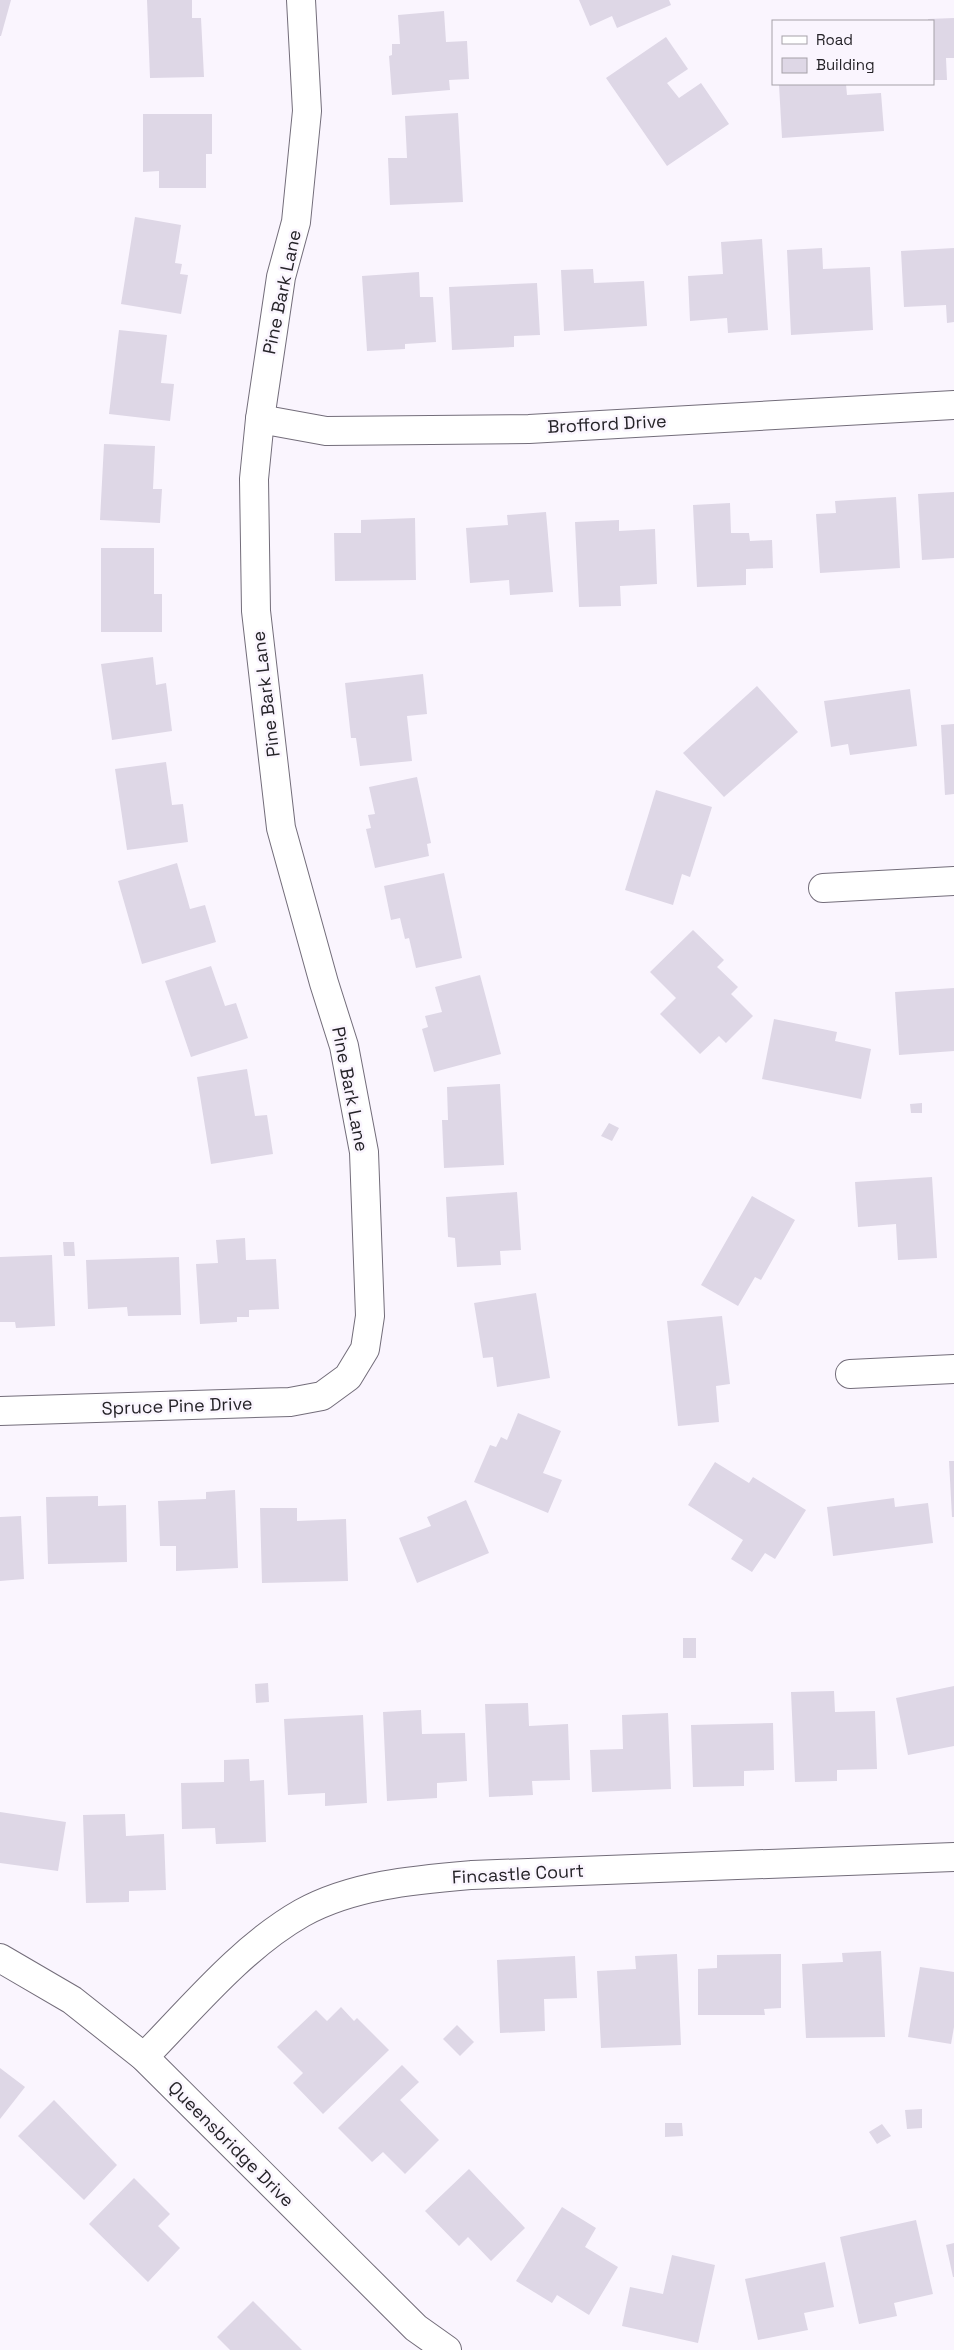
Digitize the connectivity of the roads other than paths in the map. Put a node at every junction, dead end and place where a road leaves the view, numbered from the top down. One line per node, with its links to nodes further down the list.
1 (301, 0): 3 (street, Pine Bark Lane)
2 (954, 406): 3 (street, Brofford Drive)
3 (260, 419): 8 (street, Pine Bark Lane)
4 (954, 881): 5 (street)
5 (823, 888)
6 (954, 1369): 7 (street)
7 (850, 1374)
8 (348, 1377): 9 (street, Spruce Pine Drive)
9 (0, 1411)
10 (954, 1857): 12 (street, Fincastle Court)
11 (0, 1958): 12 (street, Queensbridge Drive)
12 (144, 2057): 13 (street, Queensbridge Drive)
13 (447, 2350)

